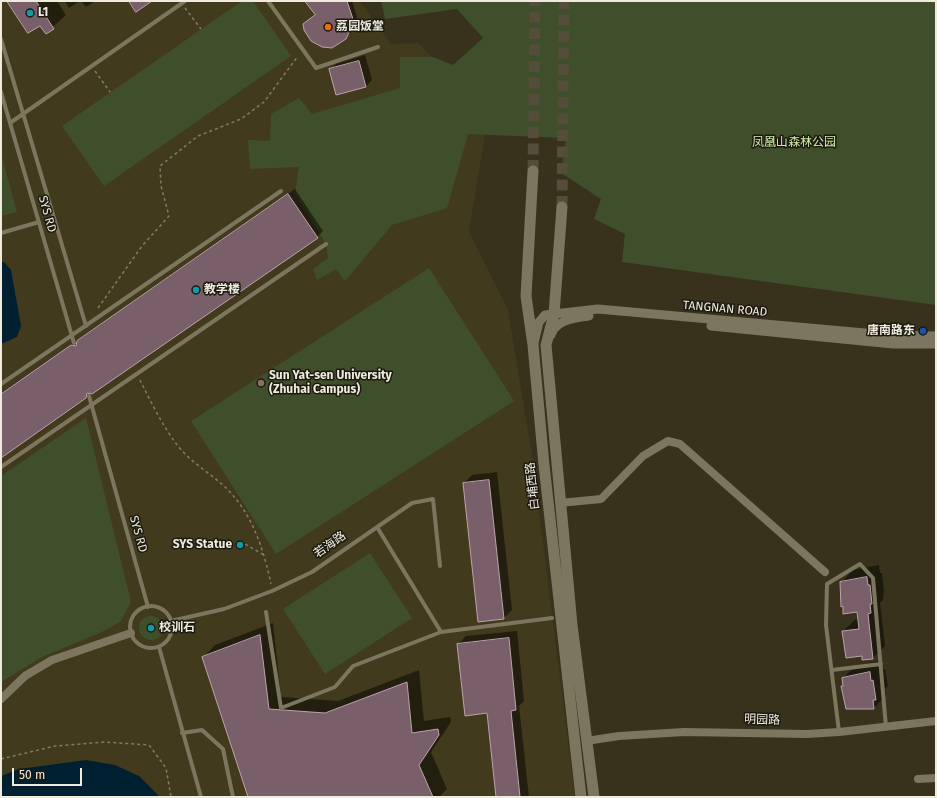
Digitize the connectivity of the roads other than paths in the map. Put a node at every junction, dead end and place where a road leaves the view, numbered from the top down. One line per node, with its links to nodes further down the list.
1 (268, 1): 4 (lane)
2 (184, 2): 6 (lane)
3 (1, 39): 6 (lane)
4 (378, 47)
5 (1, 92): 7 (lane, SYS RD)
6 (23, 114): 7 (lane); 15 (lane)
7 (10, 123): 11 (lane, SYS RD)
8 (533, 171): 20 (main road, 白埔西路)
9 (281, 191): 15 (lane)
10 (562, 207): 14 (main road)
11 (39, 222): 12 (lane); 16 (lane, SYS RD)
12 (1, 233)
13 (326, 244): 24 (lane)
14 (554, 314): 17 (street, TANGNAN ROAD); 20 (street, TANGNAN ROAD); 21 (main road)
15 (86, 326): 16 (lane)
16 (72, 335): 18 (lane, SYS RD); 22 (lane)
17 (936, 336)
18 (74, 343)
19 (936, 344): 21 (street, TANGNAN ROAD)
20 (533, 345): 49 (main road, 白埔西路)
21 (546, 346): 26 (main road)
22 (1, 384)
23 (89, 396): 24 (lane, SYS RD)
24 (92, 405): 25 (lane); 30 (lane, SYS RD)
25 (1, 467)
26 (560, 503): 29 (street); 44 (main road)
27 (377, 527): 28 (lane, 若海路); 33 (lane, 若海路); 34 (lane)
28 (440, 566)
29 (825, 572)
30 (148, 607): 33 (lane); 35 (lane)
31 (266, 612): 34 (lane)
32 (552, 618): 34 (lane)
33 (171, 621): 36 (lane)
34 (441, 632)
35 (131, 633): 36 (lane); 39 (street)
36 (159, 647): 43 (lane)
37 (880, 664): 38 (lane); 38 (lane); 41 (lane)
38 (832, 670): 42 (lane)
39 (1, 699)
40 (936, 721): 41 (street, 明园路)
41 (886, 728): 42 (street, 明园路)
42 (839, 732): 44 (street, 明园路)
43 (182, 733): 47 (lane); 48 (lane)
44 (586, 741): 50 (main road)
45 (936, 778): 46 (street)
46 (918, 779)
47 (201, 797)
48 (233, 797)
49 (582, 797)
50 (594, 797)

